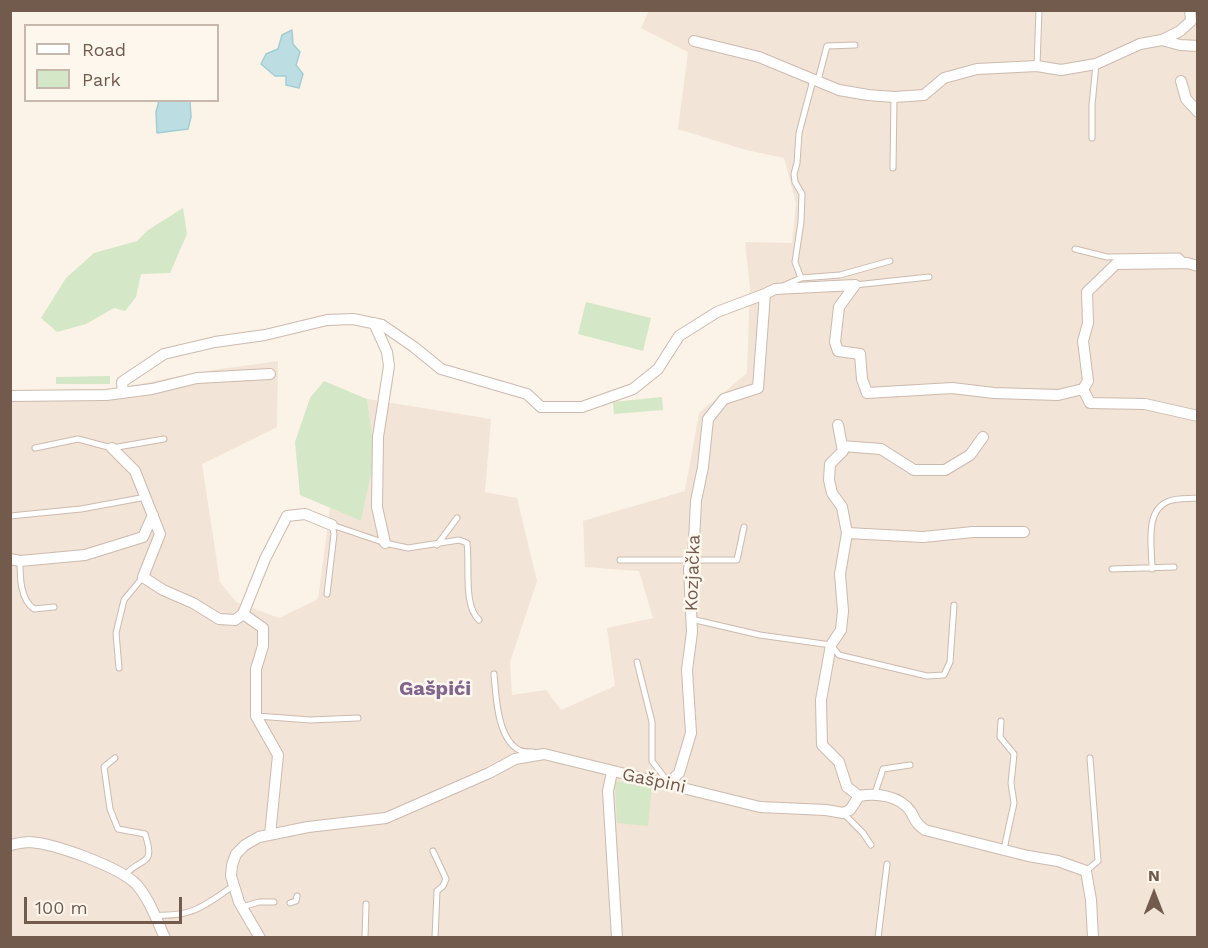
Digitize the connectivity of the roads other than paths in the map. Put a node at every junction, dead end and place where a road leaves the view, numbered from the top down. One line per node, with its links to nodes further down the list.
1 (1039, 10): 8 (lane)
2 (1190, 10): 4 (street)
3 (694, 40): 9 (street)
4 (1162, 40): 6 (street); 7 (street)
5 (855, 45): 9 (lane)
6 (1197, 46)
7 (1096, 64): 8 (street); 13 (lane)
8 (1037, 66): 11 (street)
9 (816, 79): 11 (street); 19 (lane)
10 (1181, 81): 12 (street)
11 (894, 97): 14 (lane)
12 (1197, 112)
13 (1092, 138)
14 (893, 168)
15 (1075, 249): 17 (lane)
16 (890, 261): 19 (lane)
17 (1192, 264): 24 (street)
18 (929, 277): 20 (lane)
19 (801, 278): 21 (lane)
20 (855, 285): 21 (street); 24 (street)
21 (770, 291): 22 (street); 47 (street, Kozjačka)
22 (374, 322): 25 (street); 43 (street)
23 (270, 374): 25 (street)
24 (1083, 389): 27 (street)
25 (123, 393): 26 (street)
26 (10, 396)
27 (1197, 416)
28 (838, 425): 31 (street)
29 (983, 437): 31 (street)
30 (164, 439): 33 (lane)
31 (842, 447): 42 (street)
32 (35, 448): 33 (lane)
33 (112, 448): 34 (street)
34 (146, 497): 36 (street); 37 (lane)
35 (1197, 498): 50 (lane)
36 (153, 515): 45 (street); 51 (street)
37 (10, 516)
38 (458, 518): 44 (lane)
39 (332, 525): 43 (lane); 52 (lane); 55 (street)
40 (744, 527): 47 (lane)
41 (1024, 532): 42 (street)
42 (847, 533): 58 (street)
43 (385, 543): 44 (lane)
44 (437, 544): 57 (lane)
45 (15, 560): 54 (lane)
46 (620, 560): 47 (lane)
47 (693, 560): 56 (street, Kozjačka)
48 (1174, 567): 50 (lane)
49 (1112, 569): 50 (lane)
50 (1152, 569)
51 (143, 577): 55 (street); 60 (lane)
52 (327, 594)
53 (954, 605): 58 (lane)
54 (54, 607)
55 (243, 614): 62 (street)
56 (691, 619): 58 (lane); 70 (street, Kozjačka)
57 (479, 620)
58 (831, 645): 72 (street)
59 (637, 662): 70 (lane)
60 (119, 668)
61 (494, 674): 65 (lane)
62 (256, 716): 63 (lane); 74 (street)
63 (358, 718)
64 (1001, 721): 77 (lane)
65 (544, 754): 69 (street, Gašpini); 74 (street, Gašpini)
66 (115, 758): 81 (lane)
67 (1090, 758): 80 (lane)
68 (910, 765): 71 (lane)
69 (612, 772): 70 (street, Gašpini); 93 (street)
70 (669, 783): 73 (street, Gašpini)
71 (875, 793): 72 (street); 77 (street)
72 (859, 796): 73 (street)
73 (843, 813): 76 (lane)
74 (270, 835): 82 (street, Gašpini)
75 (10, 845): 81 (street)
76 (871, 845)
77 (1004, 849): 80 (street)
78 (433, 851): 92 (lane)
79 (887, 864): 94 (lane)
80 (1086, 871): 95 (street)
81 (125, 875): 88 (street)
82 (234, 886): 87 (street, Gašpini); 88 (lane)
83 (297, 896): 85 (lane)
84 (274, 902): 87 (lane)
85 (290, 903)
86 (366, 904): 91 (lane)
87 (242, 907): 90 (street, Gašpini)
88 (155, 915): 89 (street)
89 (165, 938)
90 (260, 938)
91 (365, 938)
92 (435, 938)
93 (617, 938)
94 (879, 938)
95 (1093, 938)

